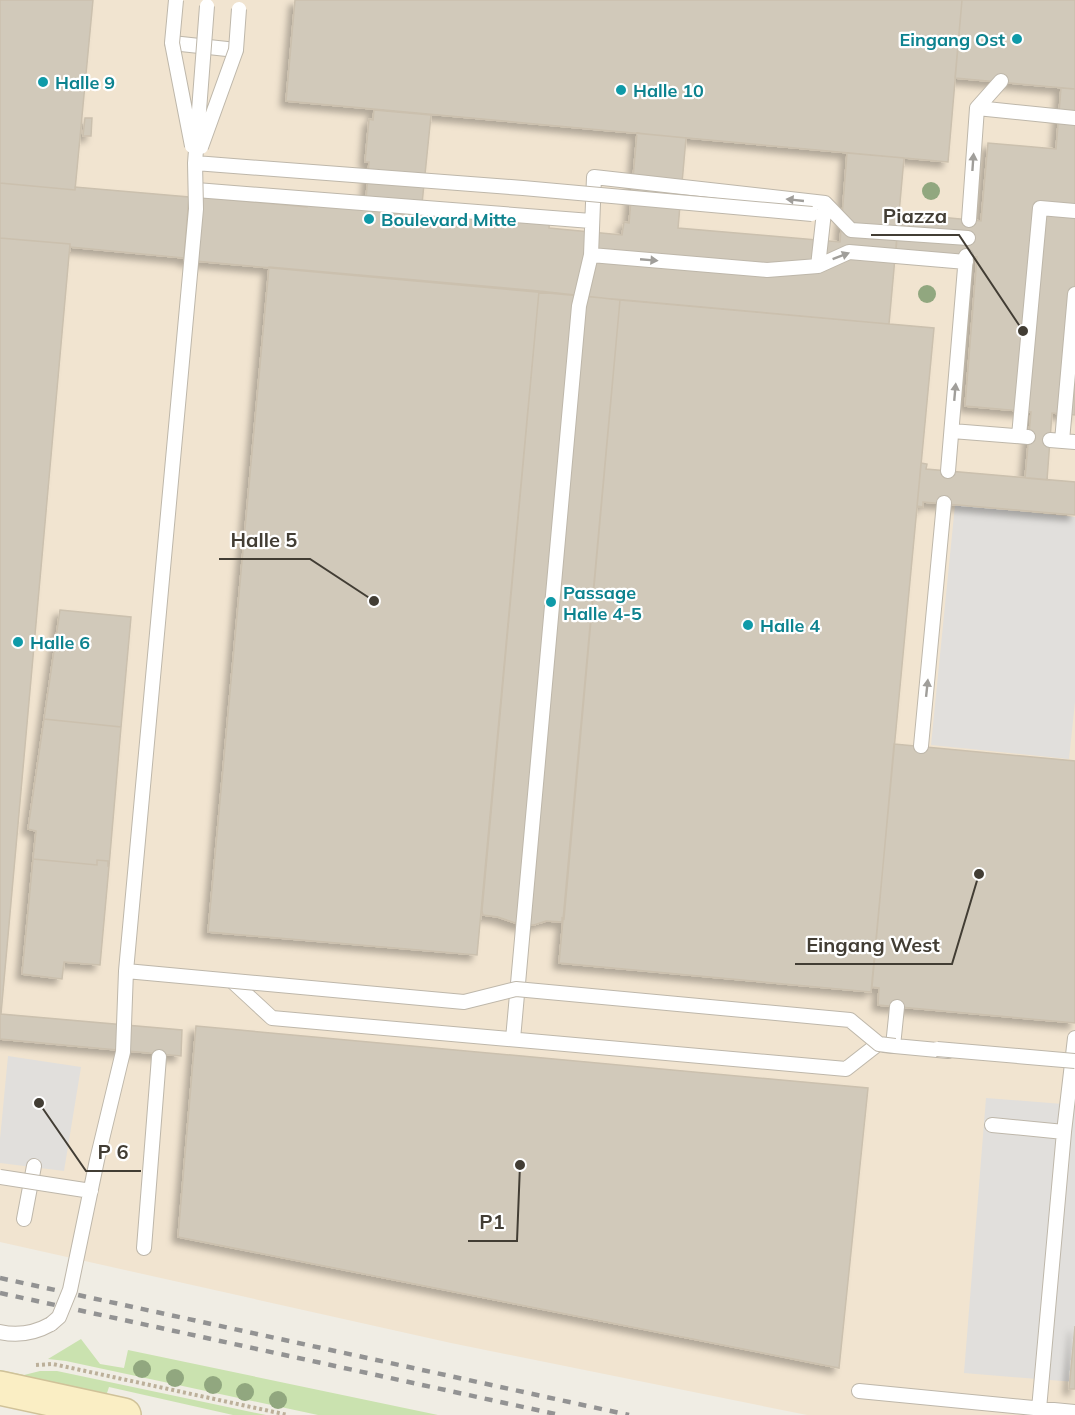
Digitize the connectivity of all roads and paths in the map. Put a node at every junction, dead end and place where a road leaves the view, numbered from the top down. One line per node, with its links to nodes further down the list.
1 (176, 0): 4 (lane)
2 (208, 0): 5 (lane, bridge)
3 (240, 0): 6 (lane, bridge); 7 (lane)
4 (172, 43): 5 (lane); 11 (lane, bridge)
5 (204, 47): 6 (lane); 11 (lane, bridge)
6 (236, 50): 7 (lane, bridge)
7 (225, 79): 11 (lane, bridge)
8 (1001, 81): 9 (lane)
9 (977, 108): 10 (lane); 17 (lane, one-way to 9)
10 (1075, 118)
11 (195, 163): 12 (lane); 14 (lane, bridge); 16 (lane, bridge)
12 (196, 190): 14 (lane); 18 (lane)
13 (825, 203): 18 (lane, one-way to 18); 19 (lane); 21 (lane)
14 (196, 209): 24 (lane, bridge)
15 (1075, 211): 23 (lane)
16 (812, 214)
17 (969, 220)
18 (591, 221): 20 (lane)
19 (968, 237)
20 (591, 255): 21 (lane, one-way to 21); 31 (lane)
21 (818, 266): 23 (lane)
22 (1075, 294): 25 (lane)
23 (952, 431): 26 (lane)
24 (176, 435): 29 (lane, bridge); 30 (lane)
25 (1062, 441)
26 (948, 471)
27 (944, 503): 28 (lane, one-way to 27)
28 (921, 746)
29 (126, 971): 32 (lane, bridge); 44 (lane, bridge)
30 (232, 981): 32 (lane); 35 (lane)
31 (516, 989): 32 (lane); 35 (lane); 36 (lane)
32 (464, 1002): 39 (lane, bridge)
33 (897, 1007): 37 (lane)
34 (1075, 1038): 39 (lane)
35 (513, 1039): 36 (lane)
36 (878, 1044): 37 (lane)
37 (893, 1046): 39 (lane)
38 (159, 1057): 46 (lane)
39 (1074, 1062): 41 (lane)
40 (992, 1125): 41 (lane)
41 (1064, 1132): 51 (lane)
42 (34, 1166): 45 (lane)
43 (0, 1177): 44 (lane, bridge)
44 (91, 1191): 47 (lane, bridge)
45 (24, 1219)
46 (144, 1248)
47 (0, 1332)
48 (32, 1365): 54 (path)
49 (0, 1388): 53 (street)
50 (859, 1391): 51 (lane)
51 (1039, 1409): 52 (lane)
52 (1075, 1412)
53 (124, 1415)
54 (288, 1415)

